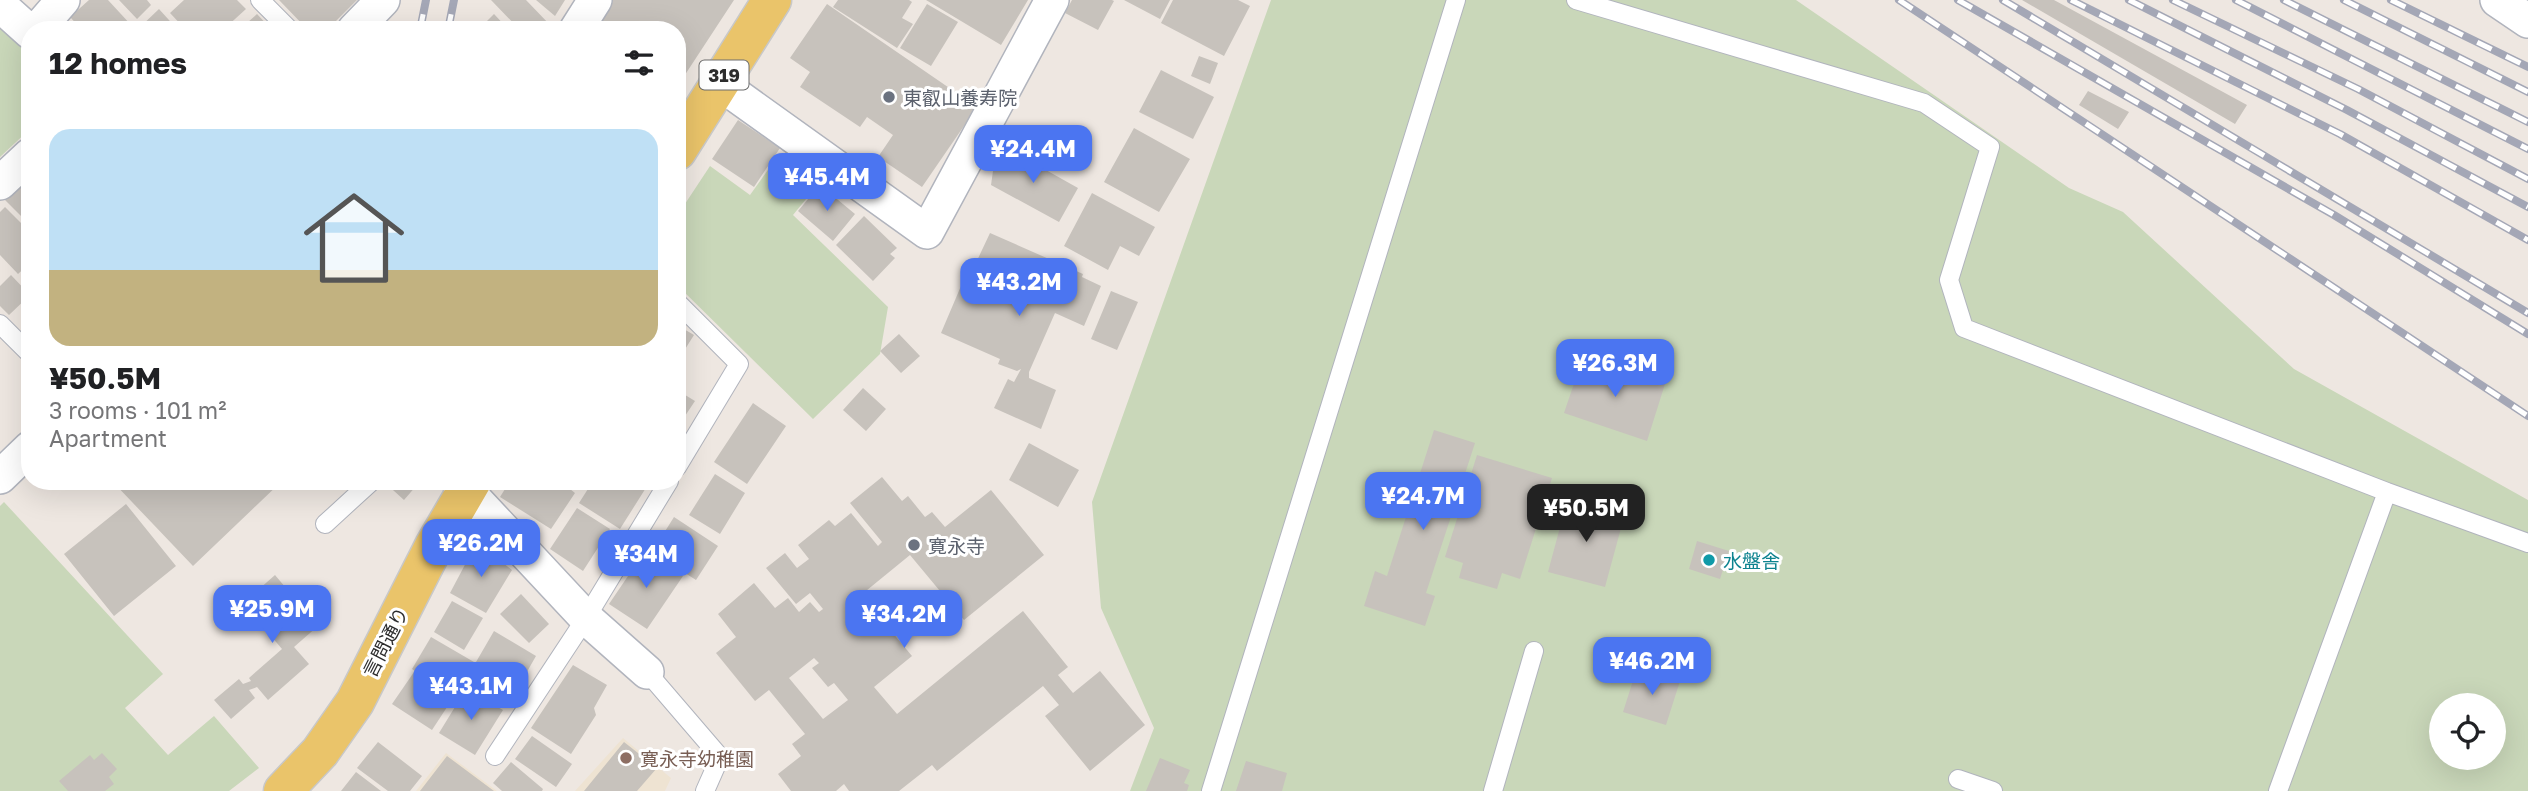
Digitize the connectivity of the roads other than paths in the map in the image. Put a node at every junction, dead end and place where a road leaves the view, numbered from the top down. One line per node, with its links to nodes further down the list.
1 (63, 0): 11 (street)
2 (260, 0): 12 (lane)
3 (383, 0): 13 (street)
4 (595, 0): 14 (street)
5 (772, 0): 17 (main road, 319)
6 (1052, 0): 17 (street)
7 (1456, 0): 41 (lane)
8 (1576, 0): 31 (lane)
9 (2497, 0): 15 (street)
10 (0, 5): 16 (street)
11 (45, 21)
12 (281, 21)
13 (363, 21)
14 (582, 21)
15 (2528, 21)
16 (21, 24)
17 (719, 83): 18 (main road, 319)
18 (686, 136)
19 (21, 163): 20 (street)
20 (0, 183)
21 (686, 311): 24 (lane)
22 (0, 324): 23 (lane)
23 (21, 345)
24 (686, 452)
25 (21, 457): 26 (street)
26 (0, 477)
27 (362, 490): 32 (lane)
28 (462, 490): 39 (main road, 言問通り)
29 (470, 490): 34 (street)
30 (664, 490): 34 (lane)
31 (2387, 492): 33 (lane); 44 (lane)
32 (325, 524)
33 (2528, 543)
34 (586, 618): 36 (street); 37 (lane)
35 (1534, 651): 42 (lane)
36 (647, 673): 40 (lane)
37 (495, 756)
38 (1958, 779): 43 (lane)
39 (283, 791)
40 (705, 791)
41 (1211, 791)
42 (1493, 791)
43 (1993, 791)
44 (2278, 791)

